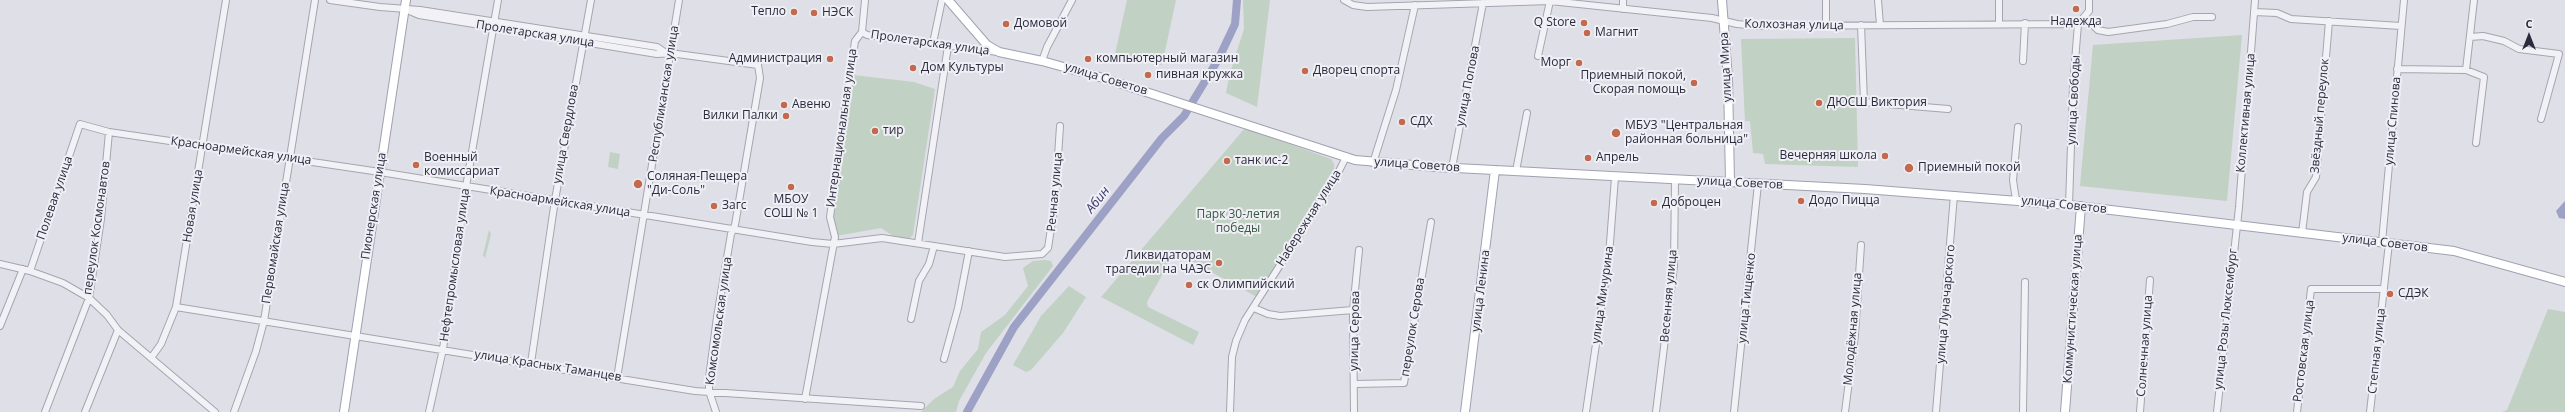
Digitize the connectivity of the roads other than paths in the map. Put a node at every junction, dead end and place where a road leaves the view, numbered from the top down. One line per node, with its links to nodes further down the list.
1 (226, 0): 61 (street, Новая улица)
2 (315, 0): 62 (street, Первомайская улица)
3 (330, 0): 25 (street, Пролетарская улица)
4 (406, 0): 25 (main road, Пионерская улица)
5 (498, 0): 36 (street, Нефтепромысловая улица)
6 (591, 0): 42 (street, улица Свердлова)
7 (679, 0): 46 (street, Республиканская улица)
8 (865, 0): 40 (street, Интернациональная улица)
9 (942, 0): 43 (street)
10 (948, 0): 45 (main road, улица Советов)
11 (1072, 0): 48 (street)
12 (1346, 0): 24 (street, Колхозная улица)
13 (1623, 0): 26 (street)
14 (1722, 0): 30 (main road, улица Мира)
15 (1826, 0): 38 (street)
16 (1878, 0): 34 (street)
17 (1999, 0): 32 (street)
18 (2089, 0): 29 (street)
19 (2255, 0): 27 (street, Коллективная улица)
20 (2404, 0): 39 (street, улица Спинова)
21 (2474, 0): 41 (street)
22 (1546, 1): 23 (street, Колхозная улица); 26 (street, Колхозная улица); 47 (street)
23 (1483, 3): 24 (street, Колхозная улица); 65 (street, улица Попова)
24 (1415, 6): 64 (street)
25 (405, 9): 36 (street, Пролетарская улица); 68 (main road, Пионерская улица)
26 (1623, 9): 30 (street, Колхозная улица)
27 (2254, 12): 31 (street); 81 (street, Коллективная улица)
28 (2212, 17): 29 (street)
29 (2085, 18): 35 (street)
30 (1724, 21): 38 (street, Колхозная улица); 71 (main road, улица Мира)
31 (2329, 21): 39 (street); 83 (street, Звёздный переулок)
32 (2000, 23): 33 (street, Колхозная улица); 34 (street, Колхозная улица)
33 (2025, 23): 35 (street, Колхозная улица); 49 (street)
34 (1880, 24): 37 (street, Колхозная улица)
35 (2078, 24): 77 (street, улица Свободы)
36 (494, 25): 42 (street, Пролетарская улица); 73 (street, Нефтепромысловая улица)
37 (1861, 25): 38 (street, Колхозная улица); 53 (street)
38 (1826, 26)
39 (2401, 26): 51 (street, улица Спинова)
40 (862, 32): 43 (street, Пролетарская улица); 86 (street, Интернациональная улица)
41 (2470, 37): 52 (street); 55 (street)
42 (584, 39): 46 (street, Пролетарская улица); 75 (street, улица Свердлова)
43 (933, 43): 44 (street, Пролетарская улица)
44 (948, 46): 45 (street, Пролетарская улица); 85 (street)
45 (999, 52): 48 (main road, улица Советов)
46 (668, 53): 50 (street, Пролетарская улица); 79 (street, Республиканская улица)
47 (1538, 56)
48 (1042, 61): 63 (main road, улица Советов)
49 (2023, 61)
50 (758, 65): 82 (street, Комсомольская улица)
51 (2397, 69): 52 (street); 84 (street, улица Спинова)
52 (2466, 70): 60 (street)
53 (1948, 109)
54 (1527, 113): 67 (street)
55 (2541, 119)
56 (80, 124): 59 (street, Красноармейская улица); 94 (street, Полевая улица)
57 (1060, 126): 91 (street, Речная улица)
58 (2018, 127): 76 (street)
59 (109, 132): 61 (street, Красноармейская улица); 99 (street, переулок Космонавтов)
60 (2476, 143)
61 (203, 145): 62 (street, Красноармейская улица); 100 (street, Новая улица)
62 (289, 158): 68 (street, Красноармейская улица); 104 (street, Первомайская улица)
63 (1346, 158): 64 (main road, улица Советов); 101 (street, Набережная улица)
64 (1373, 163): 65 (main road, улица Советов)
65 (1452, 168): 66 (main road, улица Советов)
66 (1495, 170): 67 (main road, улица Советов); 126 (main road, улица Ленина)
67 (1516, 171): 69 (main road, улица Советов)
68 (380, 172): 73 (street, Красноармейская улица); 107 (main road, Пионерская улица)
69 (1615, 177): 70 (main road, улица Советов); 127 (street, улица Мичурина)
70 (1675, 180): 71 (main road, улица Советов); 128 (street, Весенняя улица)
71 (1730, 182): 72 (main road, улица Советов)
72 (1758, 184): 74 (main road, улица Советов); 129 (street, улица Тищенко)
73 (466, 188): 75 (street, Красноармейская улица); 108 (street, Нефтепромысловая улица)
74 (1954, 196): 76 (main road, улица Советов); 131 (street, улица Луначарского)
75 (555, 200): 79 (street, Красноармейская улица); 111 (street, улица Свердлова)
76 (2016, 200): 77 (main road, улица Советов)
77 (2069, 205): 78 (main road, улица Советов)
78 (2080, 206): 81 (main road, улица Советов); 133 (main road, Коммунистическая улица)
79 (643, 215): 82 (street, Красноармейская улица); 112 (street, Республиканская улица)
80 (1431, 222): 113 (street, переулок Серова)
81 (2236, 226): 83 (main road, улица Советов); 135 (street, улица Розы Люксембург)
82 (734, 229): 86 (street, Красноармейская улица); 114 (street, Комсомольская улица)
83 (2302, 233): 84 (main road, улица Советов)
84 (2386, 242): 97 (main road, улица Советов); 98 (street, Степная улица)
85 (918, 243): 86 (street, Красноармейская улица); 87 (street, Красноармейская улица)
86 (833, 244): 115 (street, Интернациональная улица)
87 (934, 246): 90 (street, Красноармейская улица); 103 (street)
88 (1860, 246): 130 (street, Молодёжная улица)
89 (1359, 250): 102 (street, улица Серова)
90 (969, 251): 91 (street, Красноармейская улица); 110 (street)
91 (1042, 254)
92 (0, 264): 93 (street)
93 (23, 269): 94 (street); 105 (street)
94 (30, 271): 99 (street)
95 (2150, 280): 134 (street, Солнечная улица)
96 (2025, 282): 132 (street)
97 (2565, 282)
98 (2384, 289): 136 (street, Ростовская улица); 137 (street, Степная улица)
99 (89, 298): 106 (street); 117 (street, переулок Космонавтов)
100 (176, 307): 104 (street, улица Красных Таманцев); 109 (street, Новая улица)
101 (1254, 308): 102 (street); 124 (street, Набережная улица)
102 (1353, 310): 113 (street, улица Серова)
103 (911, 319)
104 (264, 321): 107 (street, улица Красных Таманцев); 120 (street, Первомайская улица)
105 (0, 326)
106 (118, 330): 109 (street); 118 (street)
107 (354, 335): 108 (street, улица Красных Таманцев); 121 (main road, Пионерская улица)
108 (443, 349): 111 (street, улица Красных Таманцев); 122 (street, Нефтепромысловая улица)
109 (151, 358): 119 (street)
110 (944, 359)
111 (531, 363): 112 (street, улица Красных Таманцев)
112 (617, 378): 114 (street, улица Красных Таманцев)
113 (1355, 384): 125 (street, улица Серова)
114 (709, 390): 115 (street, улица Красных Таманцев); 123 (street, Комсомольская улица)
115 (805, 400): 116 (street, улица Красных Таманцев)
116 (921, 406)
117 (45, 412)
118 (85, 412)
119 (215, 412)
120 (234, 412)
121 (344, 412)
122 (430, 412)
123 (716, 412)
124 (1230, 412)
125 (1354, 412)
126 (1465, 412)
127 (1586, 412)
128 (1656, 412)
129 (1734, 412)
130 (1844, 412)
131 (1936, 412)
132 (2023, 412)
133 (2065, 412)
134 (2140, 412)
135 (2217, 412)
136 (2297, 412)
137 (2370, 412)

